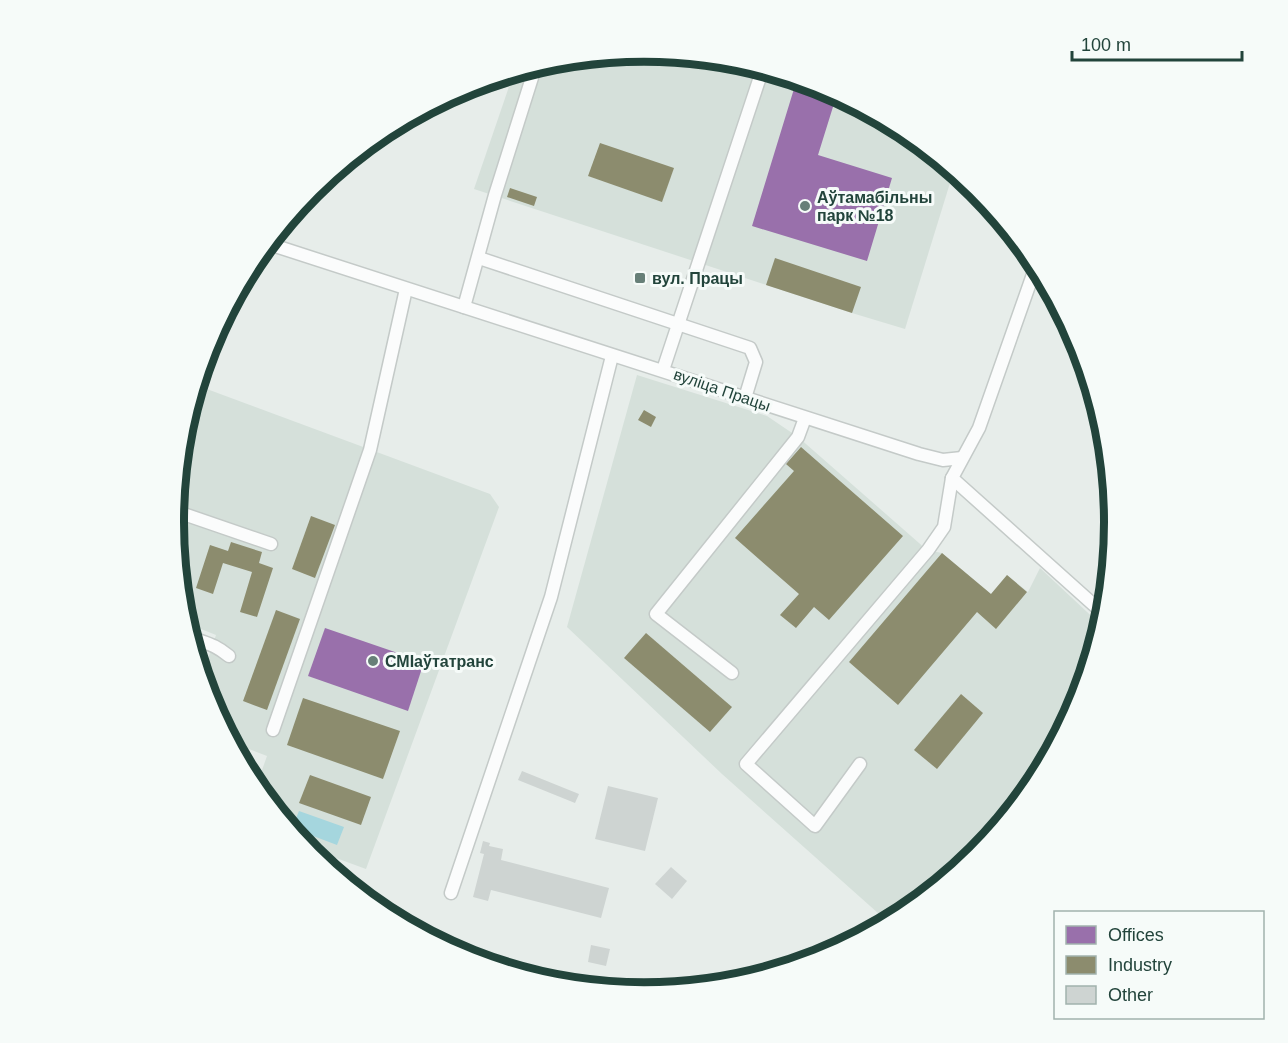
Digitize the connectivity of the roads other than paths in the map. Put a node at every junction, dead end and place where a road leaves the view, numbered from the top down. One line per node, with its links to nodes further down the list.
1 (533, 75): 4 (street)
2 (760, 76): 8 (street)
3 (276, 246): 6 (street, вуліца Працы)
4 (479, 258): 7 (street); 8 (street)
5 (1032, 276): 13 (street)
6 (406, 289): 7 (street, вуліца Працы); 21 (street)
7 (464, 307): 9 (street, вуліца Працы)
8 (678, 324): 10 (street); 11 (street)
9 (612, 356): 10 (street, вуліца Працы); 23 (street)
10 (663, 370): 11 (street, вуліца Працы)
11 (745, 398): 12 (street, вуліца Працы)
12 (805, 418): 13 (street, вуліца Працы); 20 (street)
13 (962, 458): 14 (street)
14 (952, 478): 17 (street); 22 (street)
15 (184, 514): 16 (street)
16 (271, 544)
17 (1096, 607)
18 (200, 641): 19 (street)
19 (230, 656)
20 (732, 674)
21 (273, 730)
22 (860, 764)
23 (451, 893)

